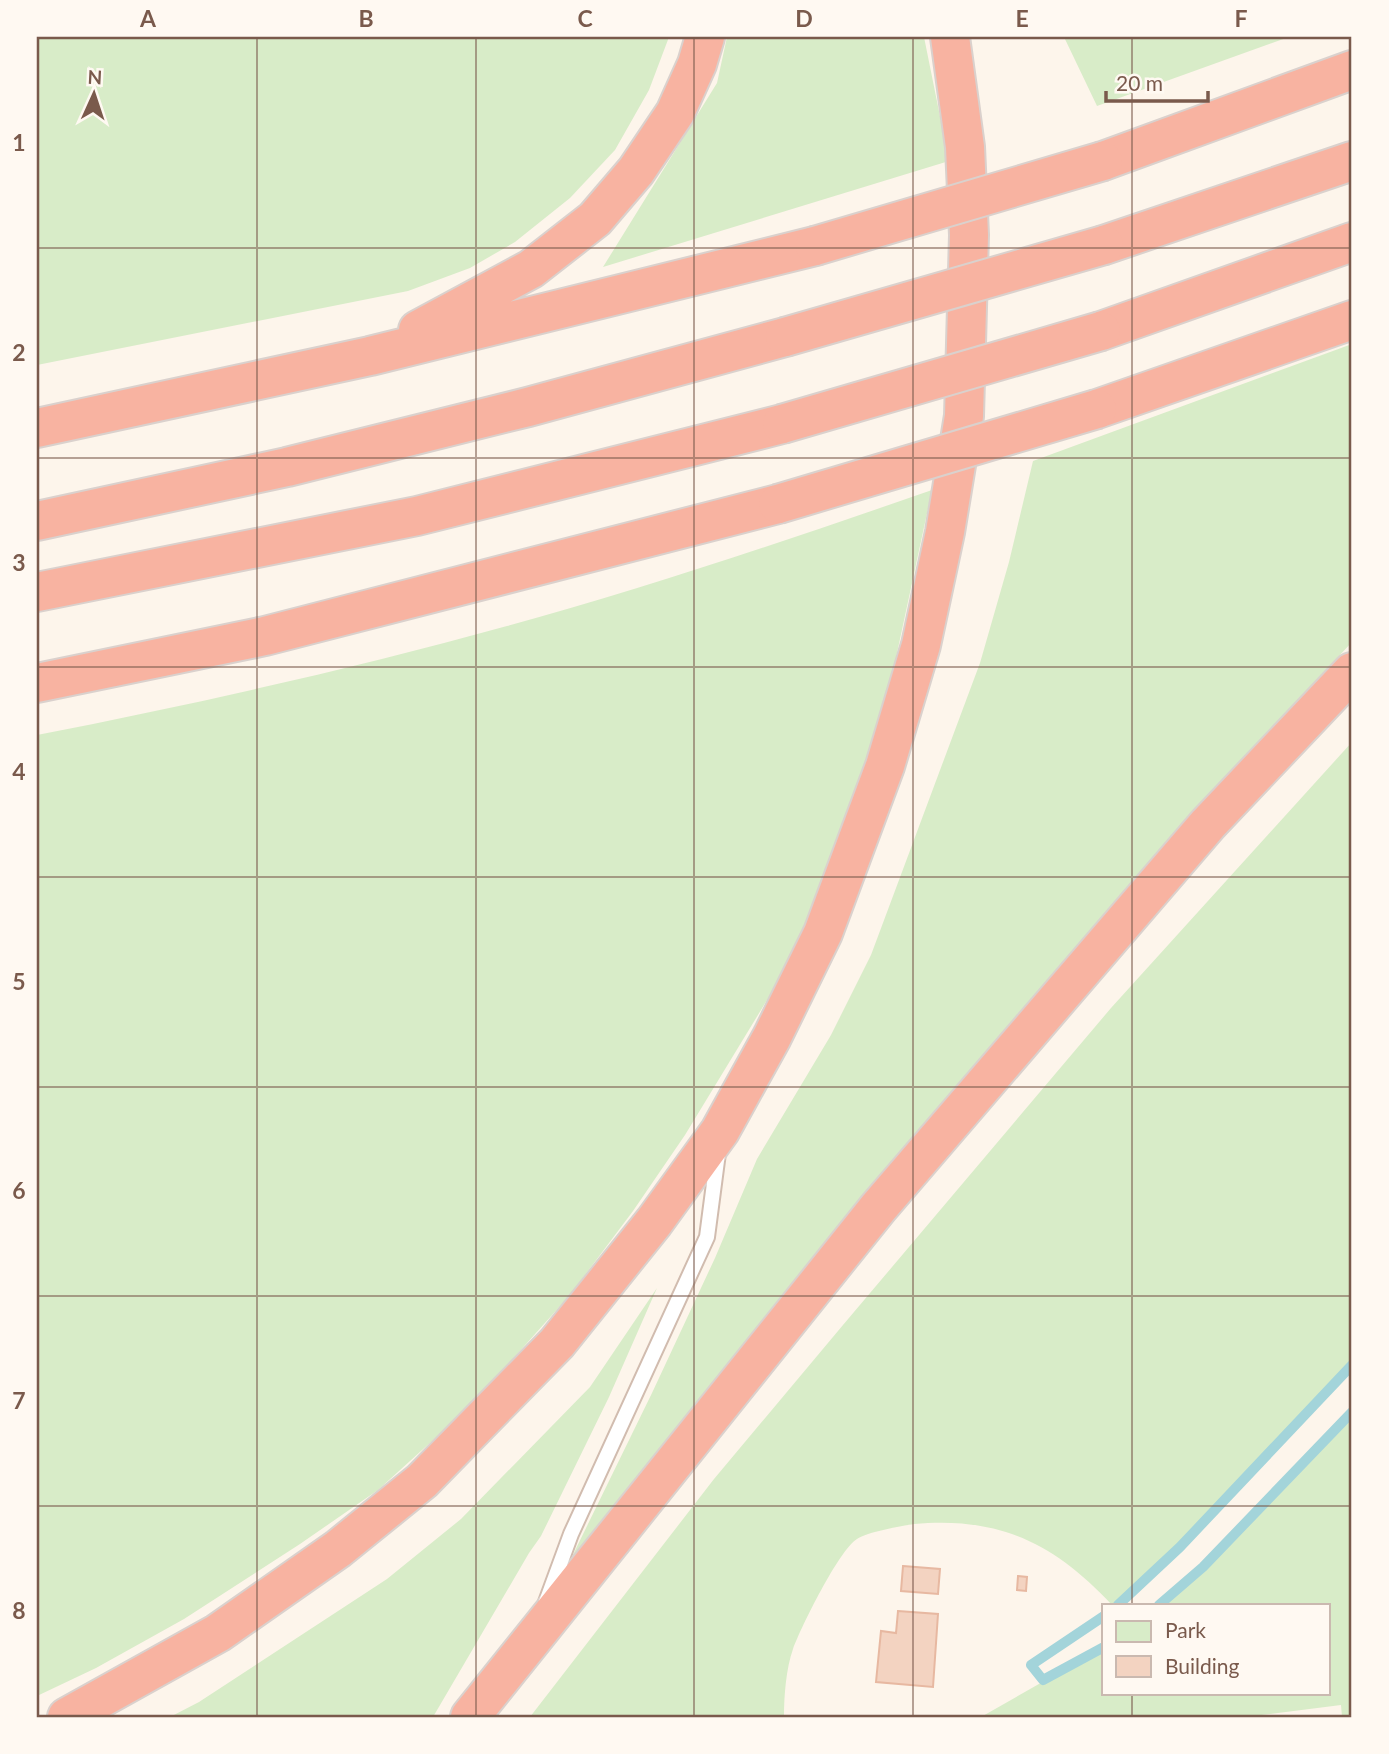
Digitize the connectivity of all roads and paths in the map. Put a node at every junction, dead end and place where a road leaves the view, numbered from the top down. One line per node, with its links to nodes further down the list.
1 (705, 37): 7 (highway)
2 (950, 37): 13 (highway)
3 (1352, 70): 7 (highway, bridge)
4 (1352, 161): 9 (highway, bridge)
5 (1352, 242): 10 (highway, bridge)
6 (1352, 320): 12 (highway, bridge)
7 (370, 356): 8 (highway)
8 (37, 428)
9 (37, 521)
10 (37, 592)
11 (1352, 671): 14 (highway)
12 (37, 683)
13 (720, 1131): 14 (lane); 15 (highway)
14 (531, 1642): 16 (highway)
15 (66, 1717)
16 (470, 1717)

